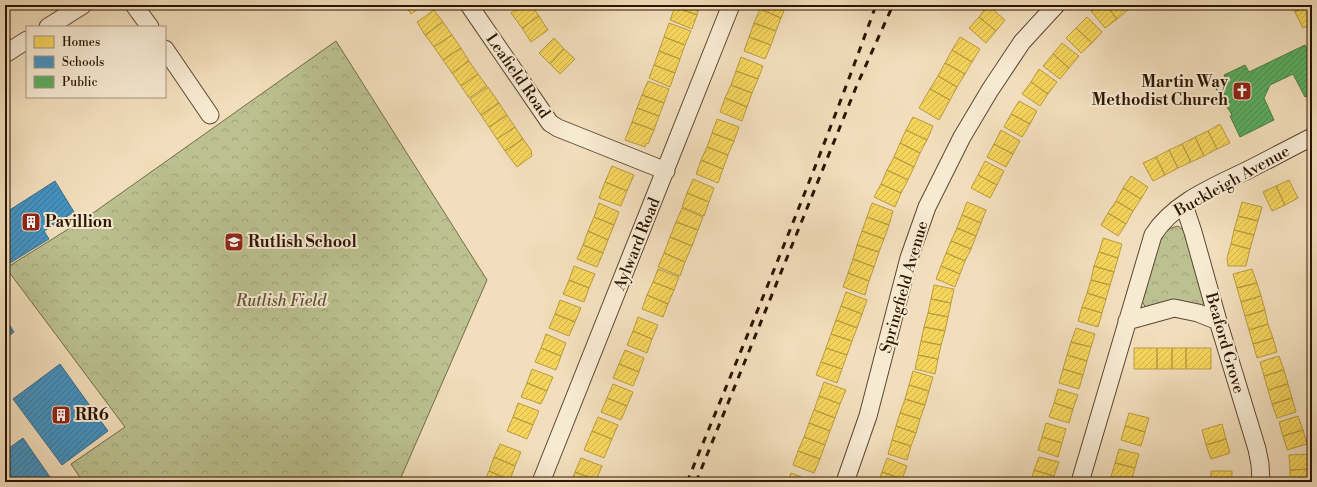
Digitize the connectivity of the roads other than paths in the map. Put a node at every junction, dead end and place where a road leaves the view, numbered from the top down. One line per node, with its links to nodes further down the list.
1 (83, 5): 6 (street)
2 (134, 5): 7 (street)
3 (469, 5): 13 (street, Leafield Road)
4 (731, 5): 13 (street, Aylward Road)
5 (1056, 5): 18 (street, Springfield Avenue)
6 (50, 26)
7 (149, 26)
8 (26, 41): 10 (street)
9 (166, 50): 11 (street)
10 (5, 54)
11 (210, 115)
12 (1312, 137): 14 (street, Buckleigh Avenue)
13 (666, 171): 17 (street, Aylward Road)
14 (1184, 205): 15 (street, Buckleigh Avenue); 16 (street, Beaford Grove)
15 (1127, 321): 16 (street); 19 (street, Buckleigh Avenue)
16 (1218, 321): 20 (street, Beaford Grove)
17 (541, 482)
18 (845, 482)
19 (1080, 482)
20 (1261, 482)

